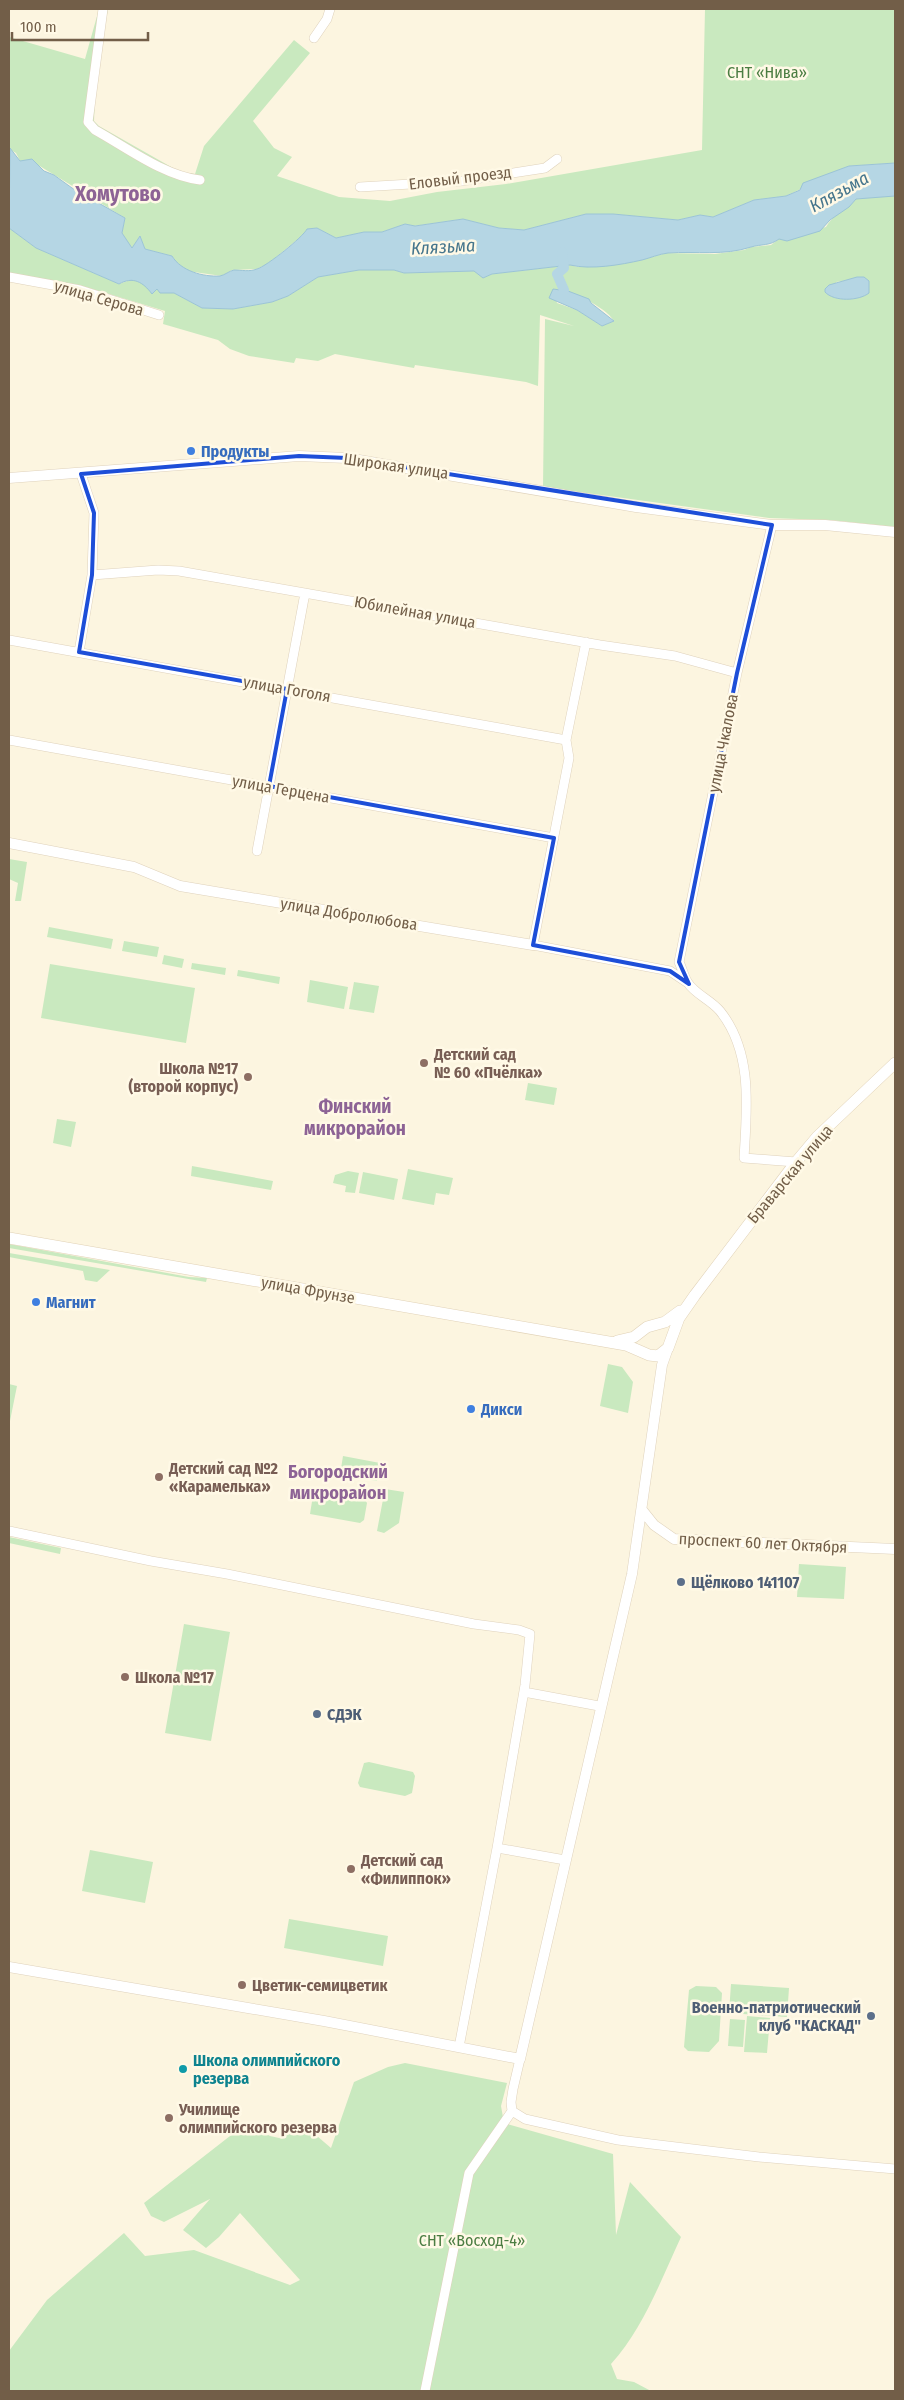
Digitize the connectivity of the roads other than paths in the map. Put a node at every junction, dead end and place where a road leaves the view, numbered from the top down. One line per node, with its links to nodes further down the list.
1 (103, 9): 5 (street)
2 (330, 9): 3 (street)
3 (314, 38)
4 (557, 159): 6 (street, Еловый проезд)
5 (200, 180)
6 (360, 187)
7 (9, 277): 8 (street, улица Серова)
8 (159, 315)
9 (81, 474): 10 (street, Широкая улица); 11 (street, Широкая улица); 13 (street)
10 (9, 478)
11 (776, 525): 12 (street, Широкая улица); 18 (street, улица Чкалова)
12 (895, 532)
13 (92, 575): 14 (street, Юбилейная улица); 17 (street)
14 (305, 593): 16 (street, Юбилейная улица); 19 (street)
15 (9, 640): 17 (street, улица Гоголя)
16 (586, 642): 18 (street, Юбилейная улица); 21 (street)
17 (79, 652): 19 (street, улица Гоголя)
18 (737, 673): 27 (street, улица Чкалова)
19 (287, 689): 21 (street, улица Гоголя); 22 (street)
20 (9, 740): 22 (street, улица Герцена)
21 (566, 740): 23 (street)
22 (269, 786): 23 (street, улица Герцена); 25 (street)
23 (554, 838): 26 (street)
24 (9, 843): 26 (street, улица Добролюбова)
25 (258, 851)
26 (533, 945): 27 (street, улица Добролюбова)
27 (689, 984): 29 (street, улица Добролюбова)
28 (895, 1063): 29 (main road, Браварская улица)
29 (796, 1162): 31 (main road, Браварская улица)
30 (9, 1238): 34 (main road, улица Фрунзе)
31 (695, 1295): 32 (main road); 35 (main road)
32 (656, 1325): 33 (main road); 35 (main road)
33 (641, 1333): 34 (main road); 36 (main road)
34 (608, 1342): 36 (main road, улица Фрунзе)
35 (669, 1344): 36 (main road); 37 (street)
36 (647, 1354): 37 (street)
37 (661, 1375): 38 (street)
38 (642, 1510): 40 (street, проспект 60 лет Октября); 42 (street)
39 (9, 1531): 41 (street)
40 (895, 1549)
41 (524, 1692): 42 (street); 43 (street)
42 (600, 1706): 44 (street)
43 (497, 1848): 44 (street); 46 (street)
44 (565, 1860): 47 (street)
45 (9, 1967): 46 (street)
46 (458, 2047): 47 (street)
47 (520, 2059): 48 (street)
48 (512, 2111): 49 (street); 50 (street)
49 (895, 2169)
50 (425, 2391)

